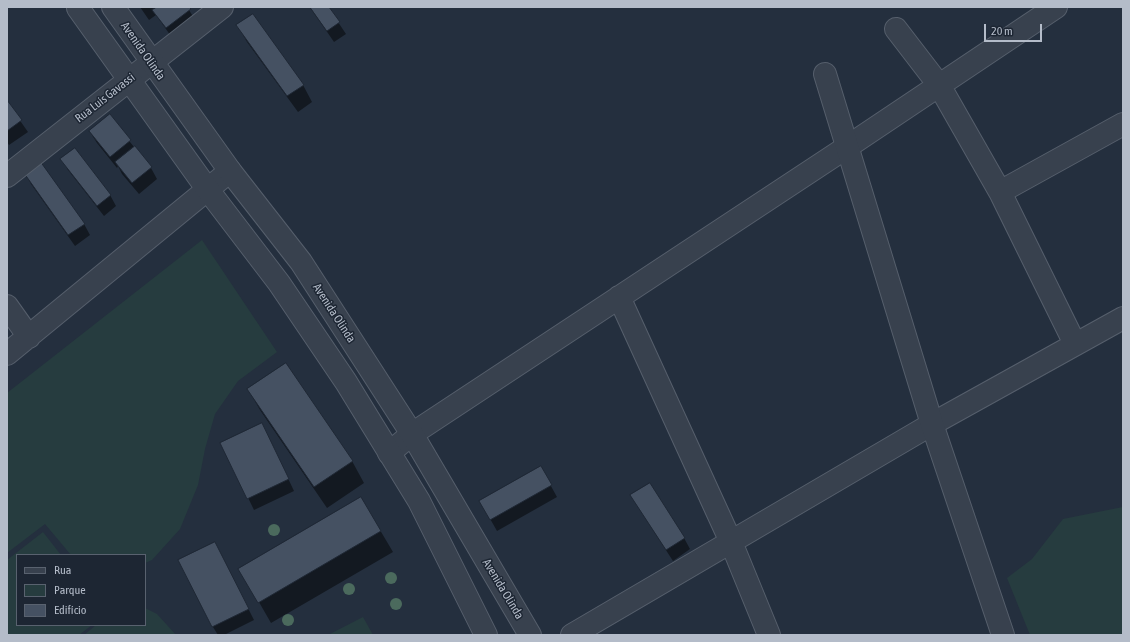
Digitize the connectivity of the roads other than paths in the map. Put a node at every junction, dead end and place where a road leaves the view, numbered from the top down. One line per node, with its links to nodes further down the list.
1 (80, 7): 8 (street)
2 (113, 7): 6 (street, Avenida Olinda)
3 (222, 7): 6 (street, Rua Luis Gavassi)
4 (1056, 7): 9 (street)
5 (896, 29): 9 (street)
6 (151, 62): 8 (street, Rua Luis Gavassi); 12 (street, Avenida Olinda)
7 (825, 74): 11 (street)
8 (129, 79): 13 (street, Rua Luis Gavassi); 14 (street)
9 (939, 85): 11 (street); 15 (street)
10 (1123, 124): 15 (street)
11 (847, 147): 16 (street); 22 (street)
12 (230, 171): 14 (street); 23 (street, Avenida Olinda)
13 (7, 176)
14 (208, 190): 19 (street); 24 (street)
15 (1000, 192): 20 (street)
16 (619, 297): 23 (street); 25 (street)
17 (7, 306): 19 (street)
18 (1123, 318): 20 (street)
19 (29, 337): 21 (street)
20 (1075, 344): 22 (street)
21 (7, 354)
22 (932, 424): 25 (street); 30 (street)
23 (412, 434): 24 (street); 27 (street, Avenida Olinda)
24 (389, 453): 26 (street)
25 (731, 542): 28 (street); 29 (street)
26 (486, 635)
27 (530, 635)
28 (572, 635)
29 (769, 635)
30 (1004, 635)

